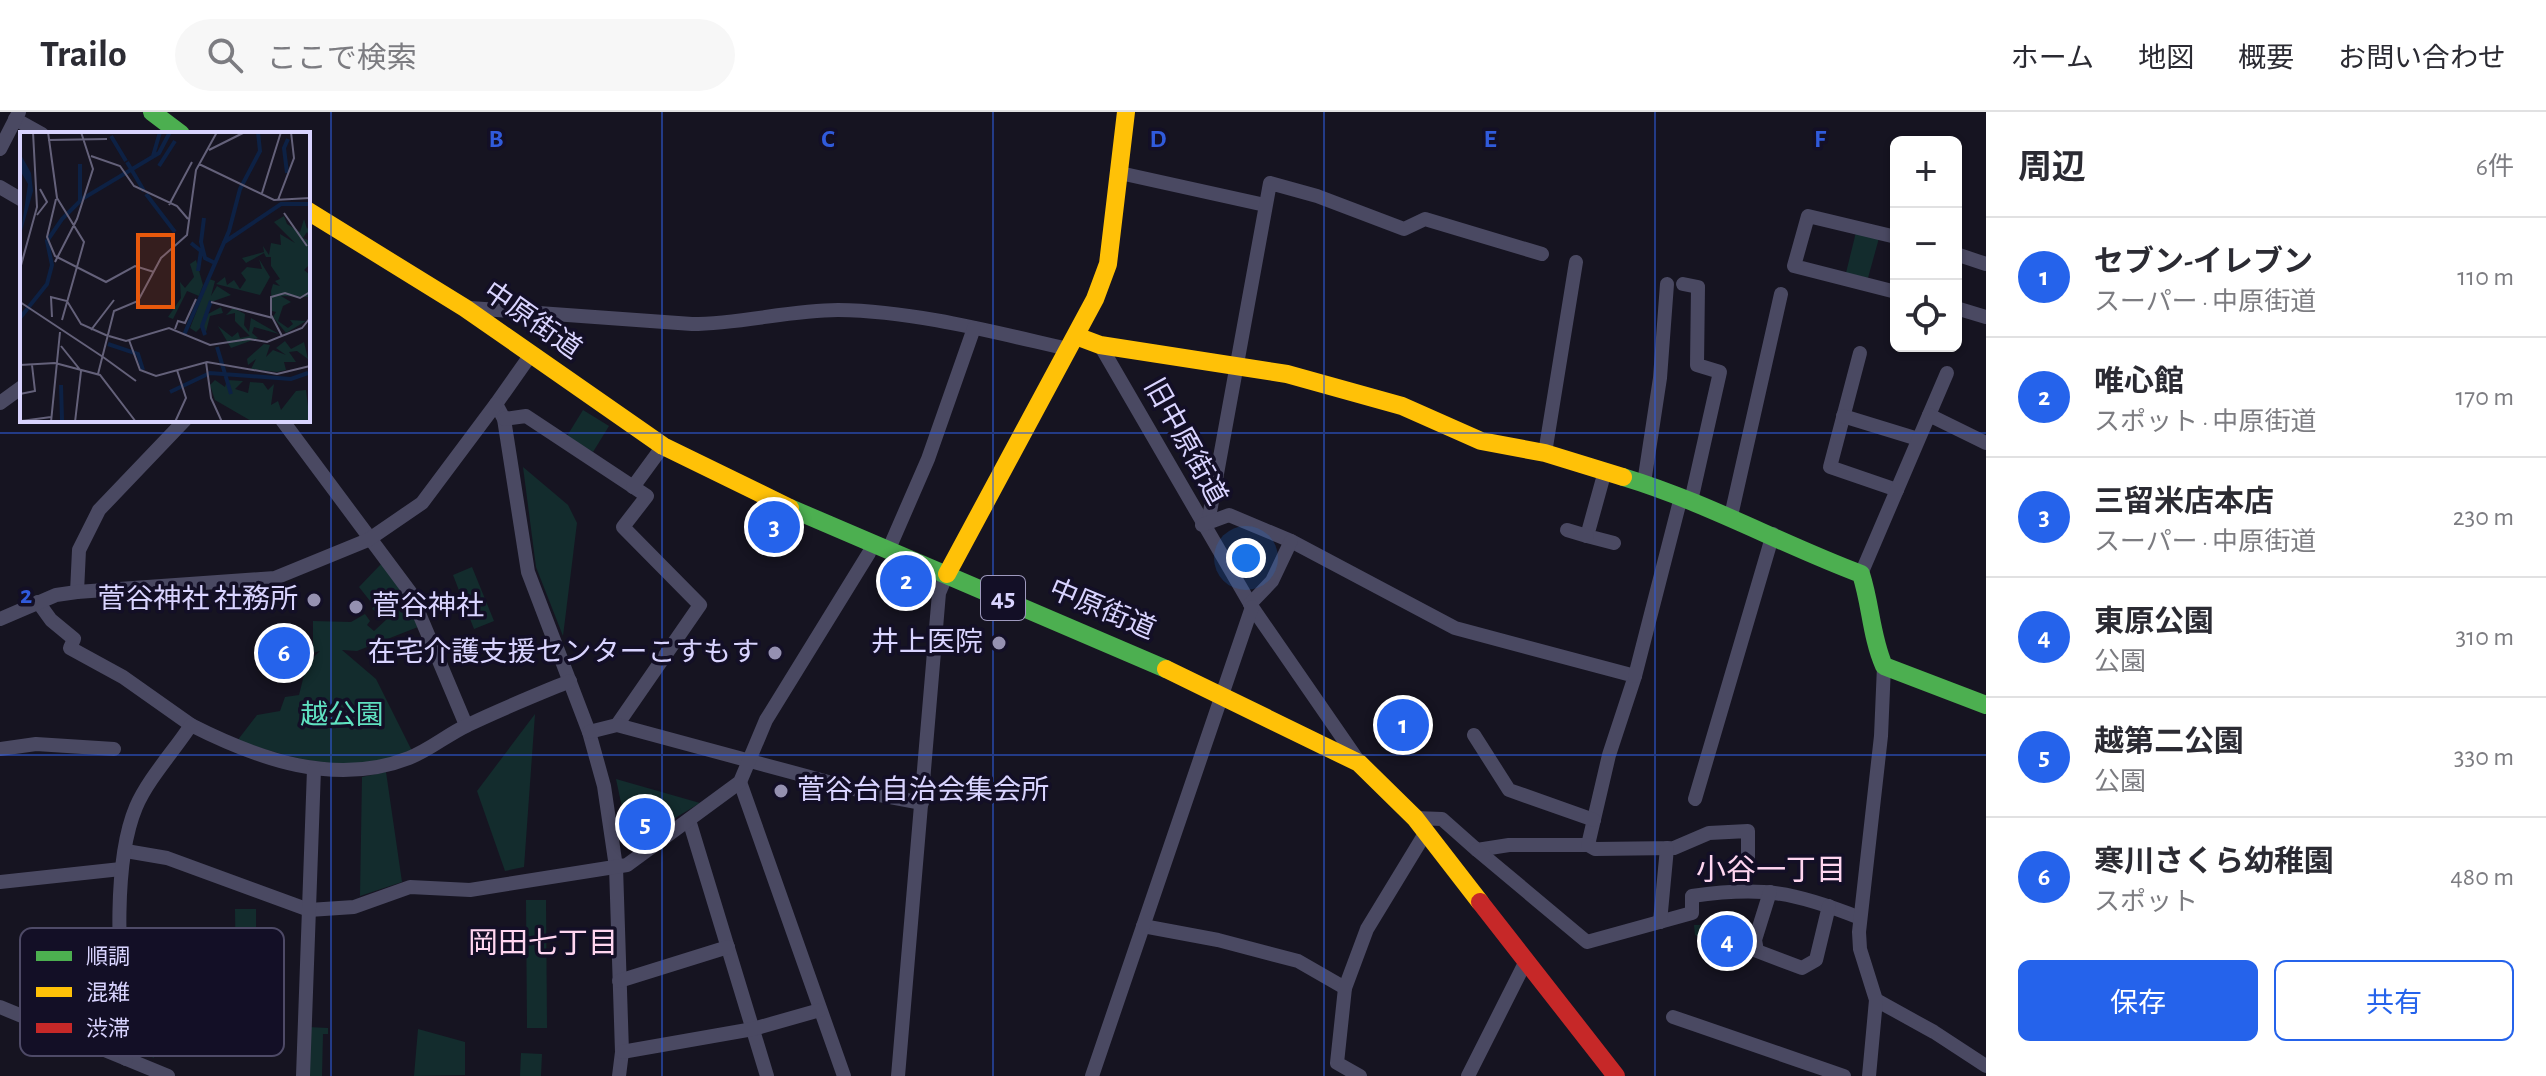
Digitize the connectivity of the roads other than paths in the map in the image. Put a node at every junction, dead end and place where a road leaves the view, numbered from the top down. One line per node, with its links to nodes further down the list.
1 (136, 112): 4 (street)
2 (1126, 112): 8 (main road)
3 (17, 116): 5 (street); 7 (street)
4 (157, 116): 6 (main road)
5 (39, 132)
6 (178, 132)
7 (0, 149)
8 (1120, 173): 11 (street); 26 (main road)
9 (0, 187): 10 (street)
10 (20, 199)
11 (1265, 205): 14 (street); 30 (street)
12 (310, 212): 22 (main road, 中原街道 / 45)
13 (1890, 236): 20 (street)
14 (1542, 254)
15 (1962, 256): 17 (street)
16 (1576, 262): 43 (street)
17 (1986, 264)
18 (1667, 284): 45 (street)
19 (1698, 287): 48 (street)
20 (1890, 290)
21 (1781, 294): 49 (street)
22 (465, 308): 25 (street); 28 (main road, 中原街道 / 45)
23 (1962, 310): 24 (street)
24 (1986, 317)
25 (974, 328): 26 (street); 57 (street)
26 (1072, 342): 27 (main road); 58 (main road)
27 (1100, 345): 30 (main road); 50 (street, 旧中原街道)
28 (532, 353): 34 (street); 42 (main road, 中原街道 / 45)
29 (1860, 353): 36 (street)
30 (1238, 365): 43 (main road); 50 (street)
31 (1947, 373): 35 (street)
32 (20, 388): 33 (street)
33 (0, 403)
34 (496, 404): 37 (street); 54 (street)
35 (1929, 415): 40 (street); 41 (street)
36 (1843, 416): 40 (street); 47 (street)
37 (504, 419): 46 (street); 66 (street)
38 (183, 422): 60 (street)
39 (284, 422): 54 (street)
40 (1918, 439): 47 (street)
41 (1986, 443)
42 (663, 446): 46 (street); 57 (main road, 中原街道 / 45)
43 (1545, 453): 44 (main road)
44 (1605, 471): 45 (main road); 53 (street)
45 (1644, 483): 48 (main road)
46 (633, 487): 71 (street)
47 (1897, 490): 59 (street)
48 (1686, 499): 49 (main road); 65 (street)
49 (1731, 516): 52 (main road)
50 (1205, 524): 55 (street); 62 (street, 旧中原街道)
51 (1567, 530): 53 (street)
52 (1773, 534): 59 (main road); 80 (street)
53 (1587, 536): 56 (street)
54 (368, 540): 60 (street); 70 (street)
55 (1291, 541): 62 (street); 65 (street)
56 (1614, 543)
57 (879, 552): 58 (main road, 中原街道 / 45); 76 (street)
58 (947, 574): 67 (main road, 中原街道 / 45); 81 (street)
59 (1861, 574): 64 (main road)
60 (77, 592): 61 (street)
61 (38, 602): 63 (street); 69 (street)
62 (1251, 606): 67 (street); 77 (street, 旧中原街道)
63 (0, 619)
64 (1884, 666): 68 (main road); 96 (street)
65 (1635, 676): 83 (street)
66 (570, 681): 70 (street); 72 (street)
67 (1219, 695): 77 (main road, 中原街道 / 45); 98 (street)
68 (1986, 705)
69 (191, 725): 78 (street); 88 (street)
70 (466, 725): 78 (street)
71 (617, 725): 72 (street); 76 (street)
72 (589, 732): 90 (street)
73 (1474, 735): 83 (street)
74 (0, 749): 75 (street)
75 (114, 749)
76 (747, 762): 79 (street); 81 (street)
77 (1359, 763): 84 (main road, 中原街道 / 45)
78 (314, 769): 95 (street)
79 (740, 782): 82 (street); 106 (street)
80 (1695, 799)
81 (922, 803): 120 (street)
82 (689, 820): 90 (street); 100 (street)
83 (1594, 820): 85 (street)
84 (1421, 825): 87 (street); 101 (main road, 中原街道 / 45); 103 (street)
85 (1588, 845): 86 (street); 87 (street)
86 (1667, 848): 89 (street); 97 (street)
87 (1477, 850): 97 (street)
88 (126, 851): 91 (street); 95 (street)
89 (1748, 859)
90 (616, 867): 95 (street); 102 (street)
91 (121, 869): 92 (street); 99 (street)
92 (0, 882)
93 (1770, 892): 94 (street); 94 (street); 97 (street)
94 (1829, 906): 96 (street)
95 (309, 910): 116 (street)
96 (1860, 918): 104 (street)
97 (1660, 922)
98 (1143, 926): 103 (street); 121 (street)
99 (120, 928)
100 (728, 947): 102 (street); 109 (street)
101 (1526, 961): 123 (street); 124 (main road, 中原街道 / 45)
102 (619, 981): 110 (street)
103 (1345, 988): 122 (street)
104 (1876, 1000): 114 (street); 126 (street)
105 (0, 1007): 107 (street)
106 (820, 1010): 109 (street); 119 (street)
107 (20, 1015)
108 (1673, 1017): 125 (street)
109 (753, 1029): 110 (street); 118 (street)
110 (622, 1052): 117 (street)
111 (119, 1056): 113 (street)
112 (126, 1056): 113 (street)
113 (126, 1059): 115 (street)
114 (1986, 1066)
115 (168, 1076)
116 (303, 1076)
117 (619, 1076)
118 (767, 1076)
119 (844, 1076)
120 (898, 1076)
121 (1092, 1076)
122 (1360, 1076)
123 (1468, 1076)
124 (1616, 1076)
125 (1844, 1076)
126 (1869, 1076)

